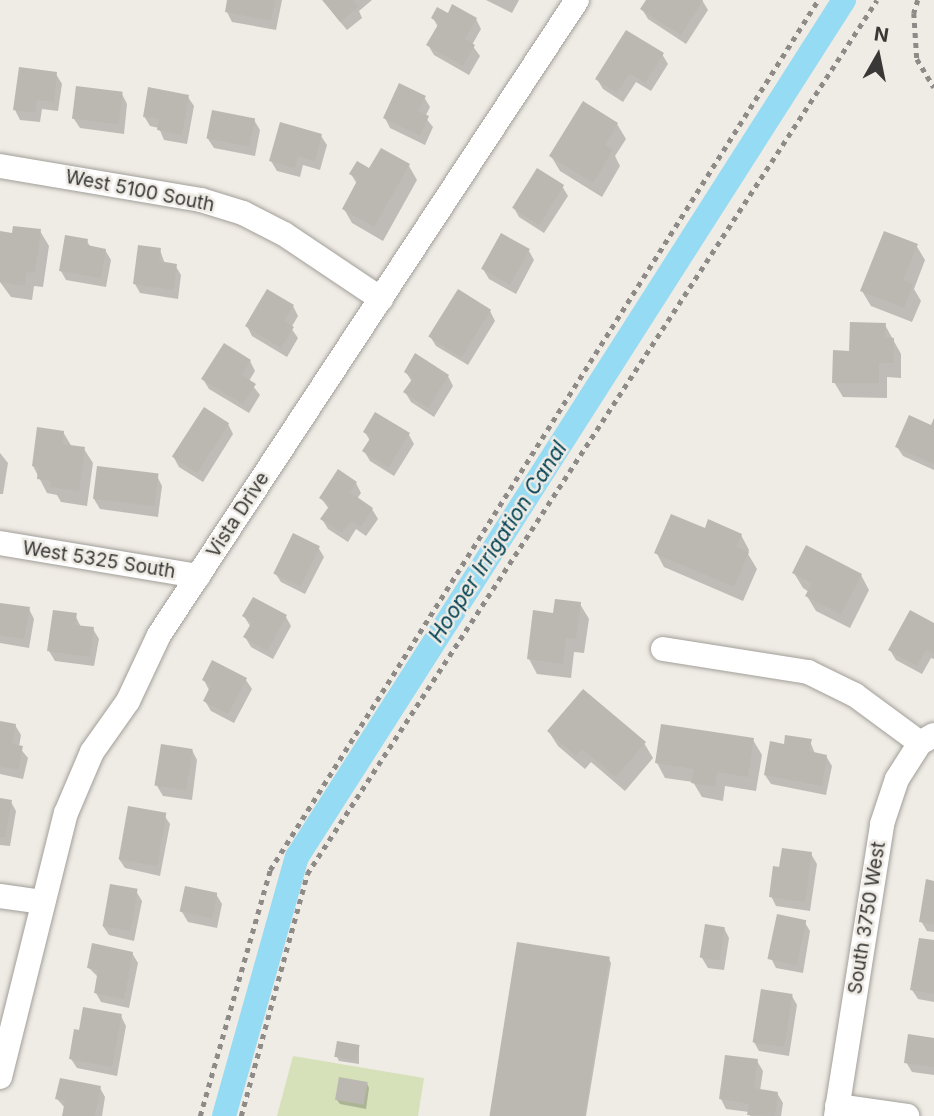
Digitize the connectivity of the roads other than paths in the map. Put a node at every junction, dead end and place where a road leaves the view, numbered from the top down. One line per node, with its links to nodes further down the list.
1 (577, 0): 3 (street, Vista Drive)
2 (0, 166): 3 (street, West 5100 South)
3 (381, 299): 5 (street, Vista Drive)
4 (0, 543): 5 (street, West 5325 South)
5 (198, 576): 9 (street, Vista Drive)
6 (663, 649): 7 (street)
7 (927, 739): 11 (street, South 3750 West)
8 (0, 896): 9 (street)
9 (42, 902): 10 (street, Vista Drive)
10 (0, 1077)
11 (837, 1111): 12 (street)
12 (907, 1116)

